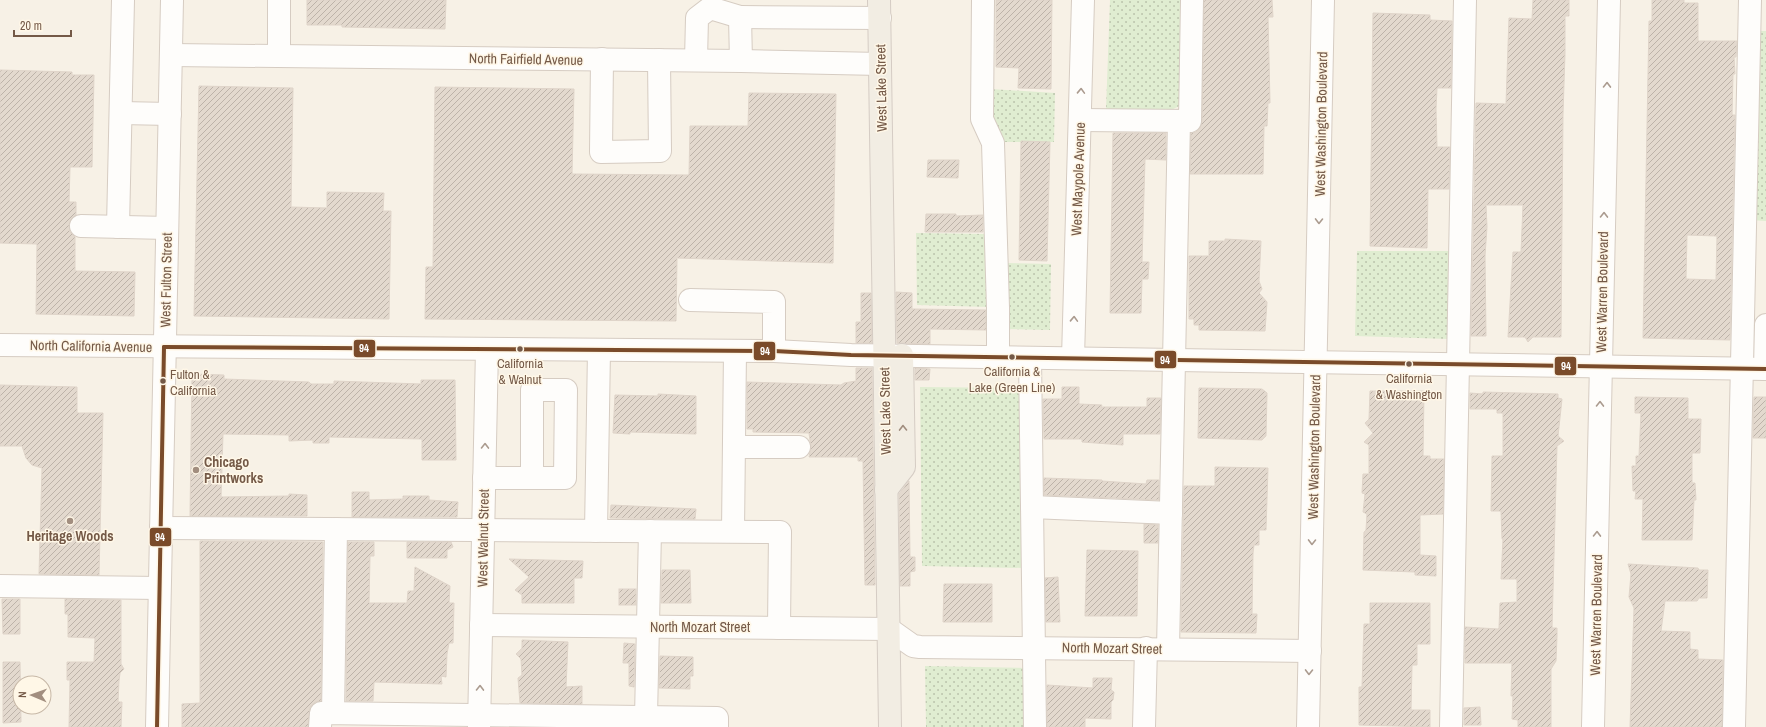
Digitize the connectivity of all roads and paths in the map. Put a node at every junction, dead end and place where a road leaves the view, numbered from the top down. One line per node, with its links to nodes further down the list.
1 (123, 0): 21 (street)
2 (172, 0): 14 (street, West Fulton Street)
3 (279, 0): 15 (street)
4 (984, 0): 39 (street)
5 (1083, 0): 23 (street, West Maypole Avenue, one-way to 5)
6 (1192, 0): 24 (street)
7 (1324, 0): 43 (street, West Washington Boulevard, one-way to 43)
8 (1465, 0): 44 (street)
9 (1609, 0): 45 (street, West Warren Boulevard, one-way to 9)
10 (1750, 0): 46 (street)
11 (710, 4): 13 (street); 18 (street)
12 (879, 9): 13 (street); 20 (main road, West Lake Street)
13 (740, 17): 19 (street)
14 (171, 55): 15 (street, North Fairfield Avenue); 22 (street, West Fulton Street)
15 (279, 56): 16 (street, North Fairfield Avenue)
16 (602, 59): 17 (street, North Fairfield Avenue); 17 (street)
17 (659, 60): 18 (street, North Fairfield Avenue)
18 (696, 60): 19 (street, North Fairfield Avenue)
19 (741, 61): 20 (street, North Fairfield Avenue)
20 (880, 64): 28 (main road, West Lake Street)
21 (121, 113): 22 (street); 26 (street)
22 (170, 114): 27 (street, West Fulton Street)
23 (1080, 120): 24 (street); 41 (street, West Maypole Avenue, one-way to 23)
24 (1179, 121): 42 (street)
25 (81, 226): 26 (street)
26 (118, 227): 27 (street)
27 (167, 228): 33 (street, West Fulton Street)
28 (883, 297): 31 (main road, West Lake Street); 38 (main road)
29 (690, 300): 37 (street)
30 (1766, 325): 47 (street)
31 (884, 331): 38 (main road, West Lake Street); 38 (main road)
32 (0, 345): 33 (street, North California Avenue)
33 (164, 347): 34 (street, North California Avenue); 54 (street, West Fulton Street)
34 (487, 349): 35 (street, North California Avenue); 50 (street, West Walnut Street, one-way to 34)
35 (599, 350): 36 (street, North California Avenue); 57 (street)
36 (735, 351): 37 (street, North California Avenue); 48 (street)
37 (774, 351): 38 (street, North California Avenue)
38 (894, 355): 39 (street, North California Avenue); 65 (main road, West Lake Street)
39 (998, 357): 40 (street, North California Avenue)
40 (1030, 358): 41 (street, North California Avenue); 52 (street)
41 (1073, 358): 42 (street, North California Avenue)
42 (1175, 360): 43 (street, North California Avenue); 53 (street)
43 (1316, 363): 44 (street, North California Avenue); 70 (street, West Washington Boulevard, one-way to 70)
44 (1458, 365): 45 (street, North California Avenue); 81 (street)
45 (1601, 366): 46 (street, North California Avenue); 82 (street, West Warren Boulevard, one-way to 45)
46 (1742, 368): 47 (street, North California Avenue); 83 (street)
47 (1765, 369)
48 (734, 447): 49 (street); 59 (street)
49 (799, 447)
50 (484, 478): 51 (street); 56 (street, West Walnut Street)
51 (532, 478)
52 (1032, 507): 53 (street); 67 (street)
53 (1171, 513): 69 (street)
54 (160, 528): 55 (street); 61 (street, West Fulton Street)
55 (336, 529): 56 (street); 73 (street)
56 (483, 530): 57 (street); 62 (street, West Walnut Street)
57 (596, 531): 58 (street)
58 (650, 531): 59 (street); 63 (street)
59 (733, 531): 64 (street)
60 (0, 586): 61 (street)
61 (159, 588): 75 (street, West Fulton Street)
62 (481, 625): 63 (street, North Mozart Street); 74 (street, West Walnut Street, one-way to 62)
63 (648, 627): 64 (street, North Mozart Street); 72 (street)
64 (779, 628): 65 (street, North Mozart Street)
65 (888, 630): 66 (street); 71 (main road, West Lake Street)
66 (913, 646): 67 (street, North Mozart Street); 71 (street)
67 (1034, 647): 68 (street, North Mozart Street); 78 (street)
68 (1146, 648): 69 (street, North Mozart Street); 79 (street)
69 (1168, 649): 70 (street, North Mozart Street)
70 (1310, 651): 80 (street, West Washington Boulevard, one-way to 80)
71 (889, 662): 77 (main road, West Lake Street)
72 (646, 717): 74 (street); 76 (street)
73 (327, 720): 74 (street)
74 (480, 721)
75 (157, 727)
76 (717, 727)
77 (890, 727)
78 (1035, 727)
79 (1144, 727)
80 (1308, 727)
81 (1451, 727)
82 (1593, 727)
83 (1734, 727)

